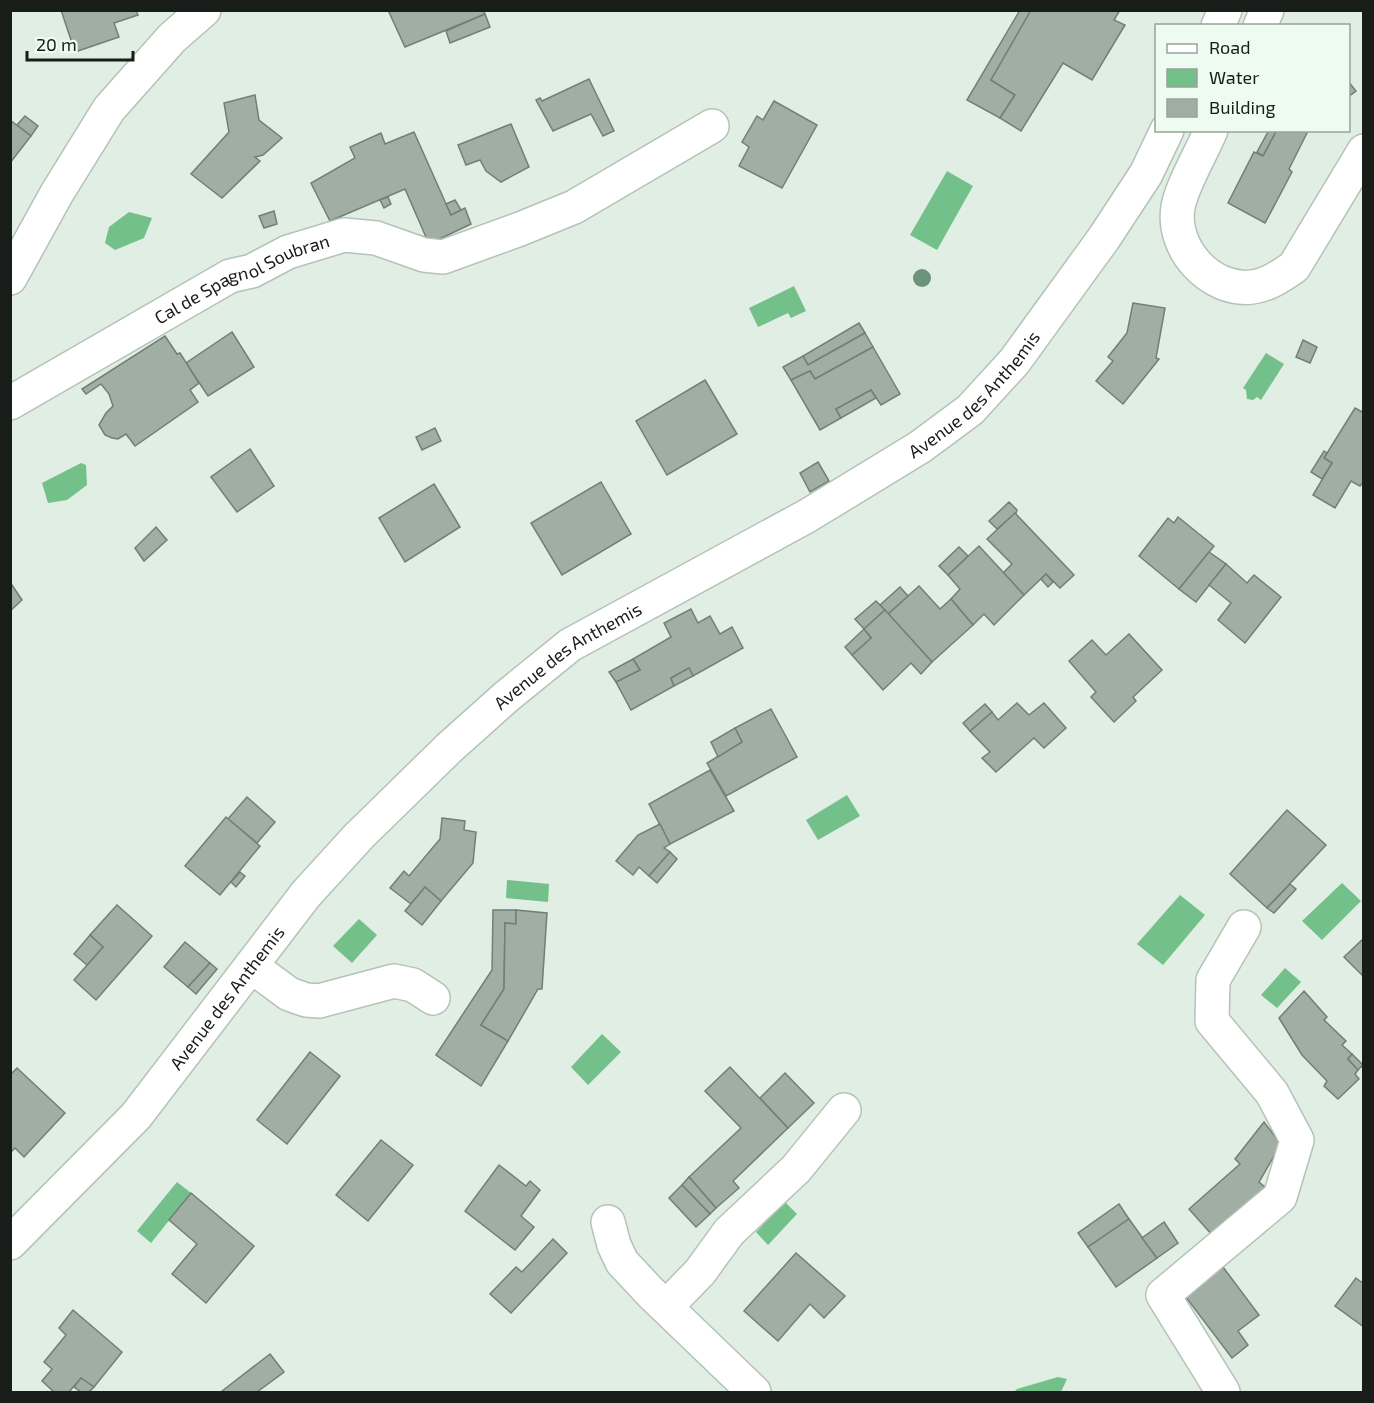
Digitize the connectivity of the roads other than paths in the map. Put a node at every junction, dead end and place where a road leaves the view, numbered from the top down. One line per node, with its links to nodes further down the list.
1 (204, 10): 10 (street)
2 (1225, 10): 4 (street)
3 (1267, 10): 5 (street)
4 (1219, 24)
5 (1261, 24)
6 (712, 126): 11 (street, Cal de Spagnol Soubran)
7 (1166, 132): 13 (street, Avenue des Anthemis)
8 (1210, 132): 9 (street)
9 (1364, 151)
10 (10, 278)
11 (10, 403)
12 (1244, 927): 20 (street)
13 (251, 966): 14 (street); 17 (street, Avenue des Anthemis)
14 (433, 998)
15 (844, 1110): 18 (street)
16 (608, 1222): 18 (street)
17 (10, 1243)
18 (666, 1307): 19 (street)
19 (754, 1392)
20 (1223, 1392)

